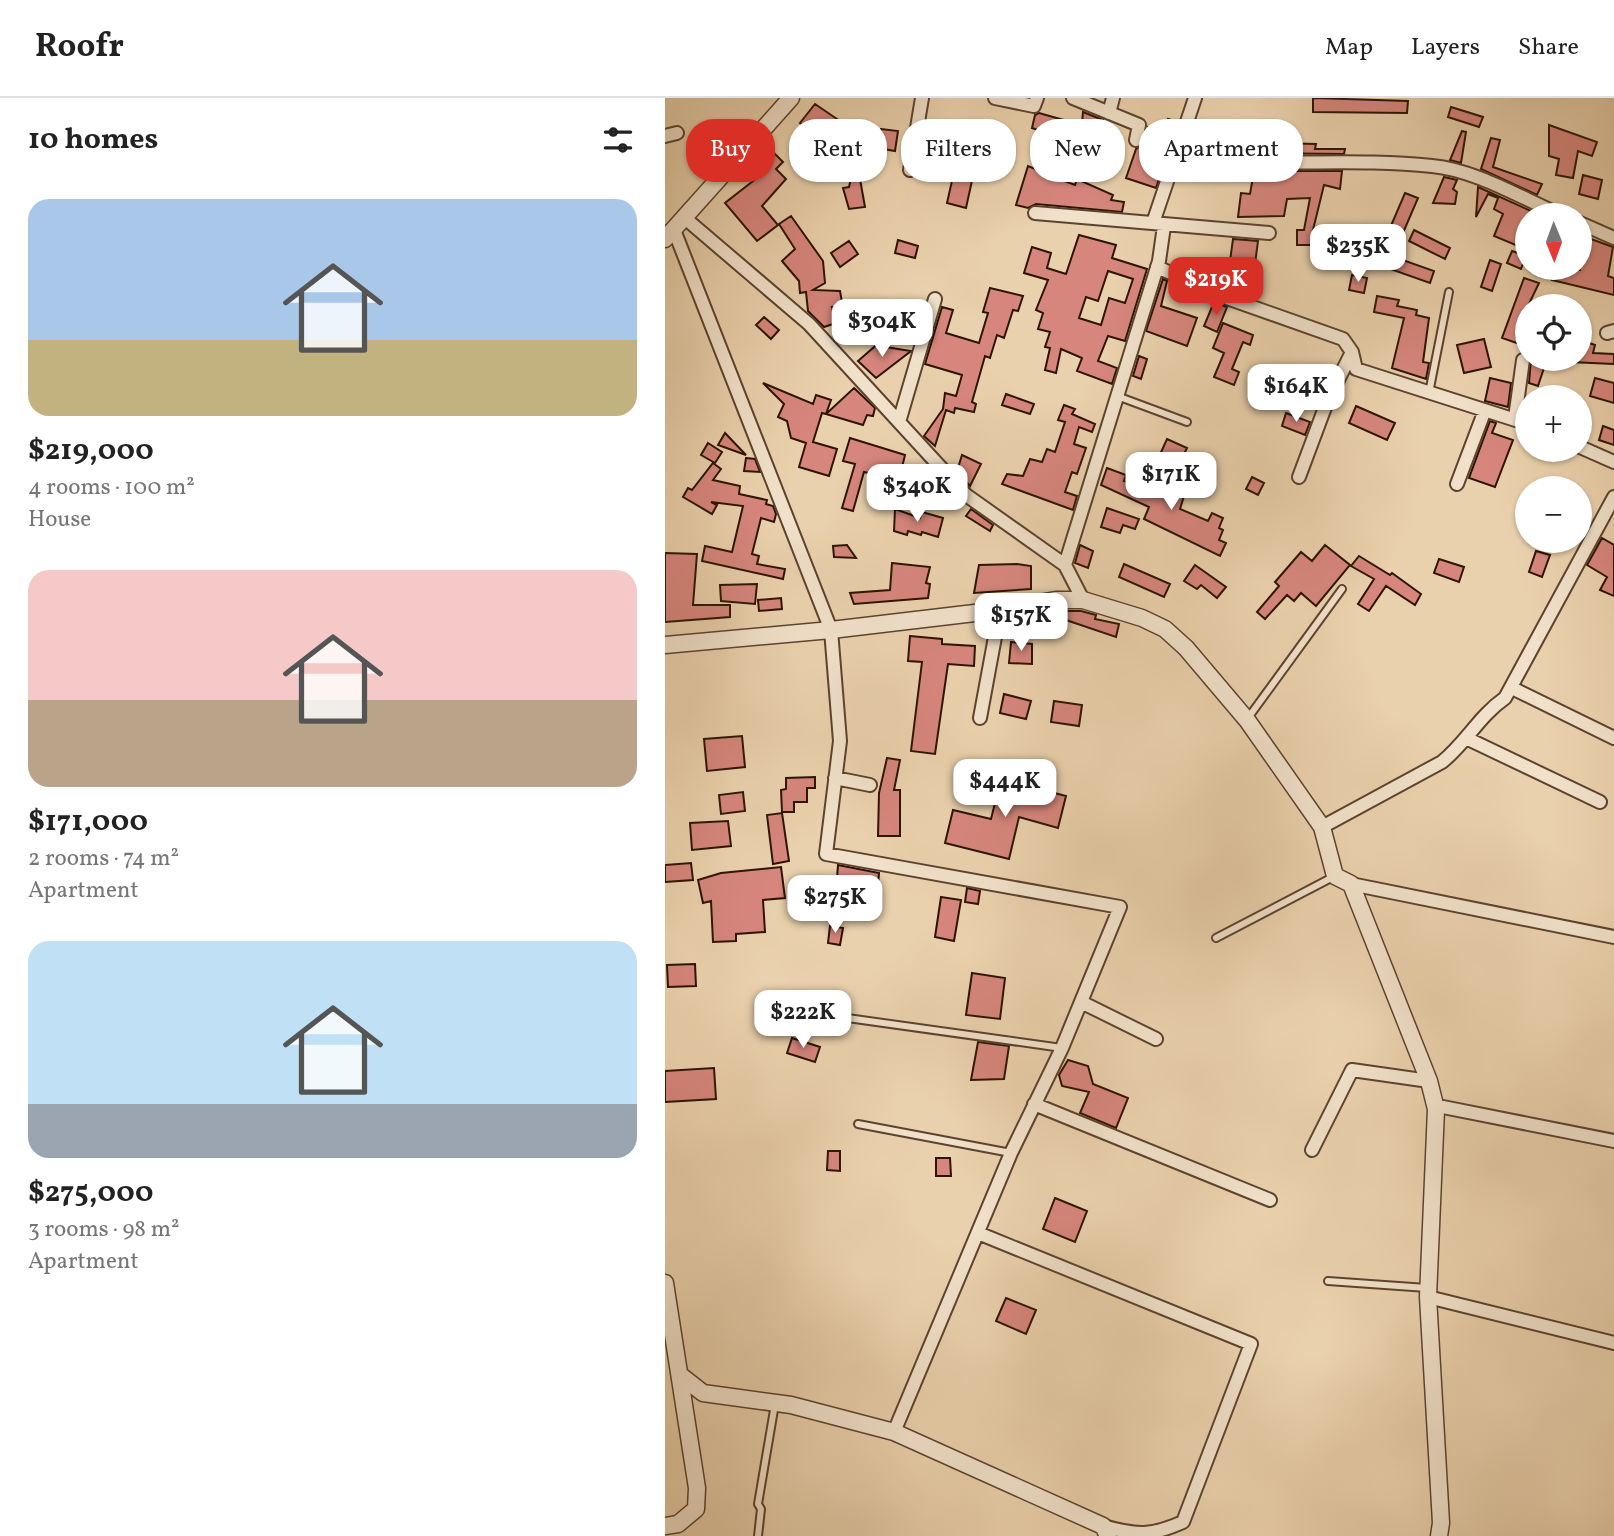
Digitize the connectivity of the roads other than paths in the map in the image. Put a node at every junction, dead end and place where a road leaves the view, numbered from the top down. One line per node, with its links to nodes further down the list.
1 (791, 98): 17 (street)
2 (922, 98): 9 (street)
3 (995, 98): 4 (street)
4 (1037, 98)
5 (1073, 98): 8 (street)
6 (1113, 98): 8 (street)
7 (1195, 98): 10 (street)
8 (1108, 113): 11 (street)
9 (918, 119)
10 (1188, 119)
11 (1136, 140)
12 (1303, 164): 14 (street)
13 (1170, 182): 16 (street)
14 (1534, 203)
15 (1035, 213): 16 (street)
16 (1159, 224): 19 (street); 21 (street)
17 (675, 229): 29 (street); 40 (street)
18 (1593, 229): 20 (street)
19 (1269, 233)
20 (1614, 238)
21 (1157, 267): 24 (street); 26 (street)
22 (1450, 292): 25 (lane)
23 (935, 299): 29 (street)
24 (1352, 352): 25 (street); 33 (street)
25 (1429, 394): 27 (street)
26 (1117, 396): 30 (lane); 36 (street)
27 (1485, 410): 28 (street); 34 (street)
28 (1515, 418)
29 (899, 422): 36 (street)
30 (1187, 422)
31 (1592, 452): 32 (street)
32 (1614, 462)
33 (1299, 477)
34 (1457, 484)
35 (1614, 497): 42 (street)
36 (1065, 565): 38 (street)
37 (1342, 589): 44 (lane)
38 (1083, 600): 39 (street); 44 (street)
39 (1000, 610): 40 (street); 43 (street)
40 (831, 630): 41 (street); 47 (street)
41 (665, 645)
42 (1512, 688): 45 (street); 46 (street)
43 (980, 718)
44 (1247, 720): 50 (street)
45 (1466, 738): 49 (street); 50 (street)
46 (1614, 738)
47 (835, 778): 48 (street); 55 (street)
48 (870, 785)
49 (1600, 802)
50 (1322, 827): 51 (street)
51 (1335, 876): 52 (street); 53 (lane)
52 (1351, 884): 54 (street); 59 (street)
53 (1216, 937)
54 (1614, 937)
55 (1080, 1002): 57 (street); 58 (street)
56 (819, 1014): 58 (lane)
57 (1156, 1040)
58 (1062, 1048): 60 (street)
59 (1429, 1081): 61 (street); 64 (street)
60 (1034, 1104): 65 (street); 66 (street)
61 (1436, 1109): 63 (street); 70 (street)
62 (858, 1124): 65 (lane)
63 (1614, 1141)
64 (1312, 1150)
65 (1011, 1153): 67 (street)
66 (1271, 1200)
67 (978, 1233): 76 (street); 78 (street)
68 (1328, 1282): 70 (lane)
69 (665, 1283): 72 (street)
70 (1428, 1293): 71 (street); 80 (street)
71 (1613, 1340)
72 (680, 1375): 73 (street); 75 (street)
73 (703, 1393): 74 (street); 75 (street)
74 (775, 1403): 76 (street); 79 (lane)
75 (686, 1414): 77 (street)
76 (894, 1432): 78 (street)
77 (665, 1526)
78 (1106, 1531)
79 (758, 1536)
80 (1439, 1536)

